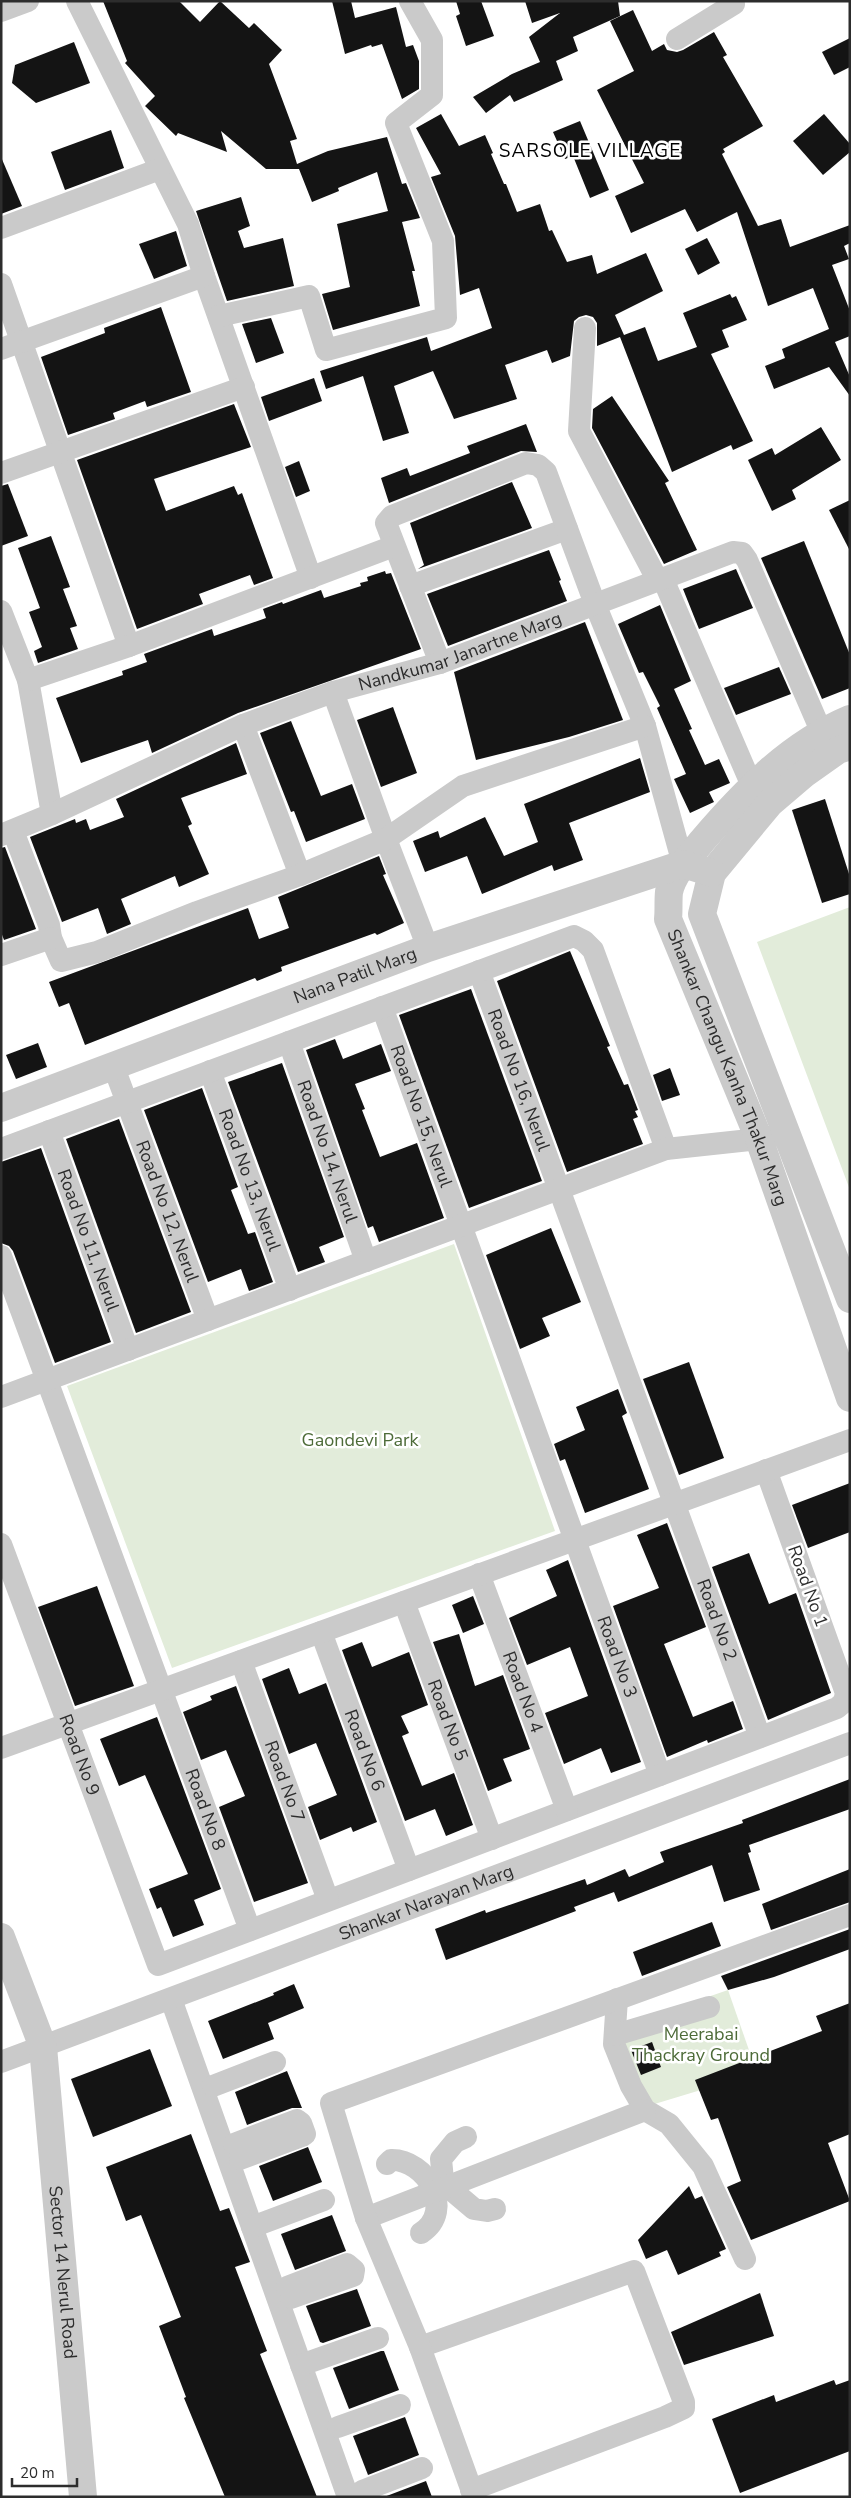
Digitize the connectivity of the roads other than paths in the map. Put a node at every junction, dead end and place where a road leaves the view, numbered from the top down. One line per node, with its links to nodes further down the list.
1 (28, 1): 5 (street)
2 (76, 1): 7 (street)
3 (410, 1): 11 (street)
4 (733, 1): 6 (street)
5 (1, 11)
6 (676, 39)
7 (160, 170): 8 (street); 9 (street)
8 (1, 228)
9 (204, 276): 11 (street); 13 (street)
10 (1, 284): 13 (street)
11 (219, 316): 14 (street)
12 (585, 328): 20 (street)
13 (11, 345): 15 (street)
14 (244, 387): 15 (street); 19 (street)
15 (60, 452): 16 (street); 24 (street)
16 (1, 473)
17 (567, 529): 18 (street); 21 (street); 22 (street)
18 (394, 546): 19 (street); 21 (street)
19 (310, 578): 24 (street)
20 (660, 580): 22 (street, Nandkumar Janartne Marg); 31 (street, Nandkumar Janartne Marg); 33 (street)
21 (410, 586): 25 (street)
22 (595, 604): 25 (street, Nandkumar Janartne Marg); 30 (street)
23 (1, 611): 26 (street)
24 (129, 646): 26 (street)
25 (440, 662): 27 (street, Nandkumar Janartne Marg)
26 (28, 680): 34 (street)
27 (334, 692): 29 (street, Nandkumar Janartne Marg); 36 (street)
28 (850, 719): 31 (street, Shankar Changu Kanha Thakur Marg)
29 (243, 725): 34 (street, Nandkumar Janartne Marg); 39 (street)
30 (646, 726): 36 (street); 37 (street)
31 (821, 731): 33 (street, Shankar Changu Kanha Thakur Marg)
32 (850, 746): 38 (street, Shankar Changu Kanha Thakur Marg)
33 (752, 786): 37 (street, Shankar Changu Kanha Thakur Marg)
34 (52, 814): 35 (street, Nandkumar Janartne Marg)
35 (7, 833): 40 (street)
36 (386, 839): 39 (street); 41 (street)
37 (683, 864): 38 (street); 41 (street, Nana Patil Marg); 51 (street, Shankar Changu Kanha Thakur Marg)
38 (712, 873): 51 (street, Shankar Changu Kanha Thakur Marg)
39 (300, 875): 40 (street)
40 (51, 938): 42 (street)
41 (428, 948): 46 (street, Nana Patil Marg)
42 (1, 955)
43 (480, 971): 44 (street); 53 (street); 54 (street, Road No 16, Nerul)
44 (382, 1007): 45 (street); 55 (street, Road No 15, Nerul)
45 (289, 1042): 47 (street); 57 (street, Road No 14, Nerul)
46 (113, 1065): 48 (street, Road No 12, Nerul); 49 (street, Nana Patil Marg)
47 (210, 1071): 48 (street); 58 (street, Road No 13, Nerul)
48 (128, 1102): 50 (street); 60 (street, Road No 12, Nerul)
49 (1, 1108)
50 (49, 1131): 52 (street); 61 (street, Road No 11, Nerul)
51 (772, 1136): 53 (street); 59 (street, Shankar Changu Kanha Thakur Marg); 64 (street, Shankar Changu Kanha Thakur Marg)
52 (1, 1149)
53 (666, 1150): 54 (street)
54 (559, 1189): 55 (street); 67 (street, Road No 16, Nerul)
55 (462, 1226): 57 (street); 68 (street, Road No 15, Nerul)
56 (1, 1256): 62 (street, Road No 8)
57 (366, 1261): 58 (street)
58 (290, 1290): 60 (street)
59 (850, 1300)
60 (208, 1320): 61 (street)
61 (128, 1350): 62 (street)
62 (47, 1380): 63 (street); 74 (street, Road No 8)
63 (1, 1397)
64 (850, 1398)
65 (850, 1440): 66 (street)
66 (766, 1470): 67 (street); 76 (street, Road No 1)
67 (676, 1503): 68 (street); 76 (street, Road No 2)
68 (575, 1539): 70 (street); 79 (street, Road No 3)
69 (1, 1544): 75 (street, Road No 9)
70 (479, 1574): 71 (street); 80 (street, Road No 4)
71 (404, 1602): 72 (street); 81 (street, Road No 5)
72 (321, 1632): 73 (street); 82 (street, Road No 6)
73 (241, 1661): 74 (street); 83 (street, Road No 7)
74 (162, 1689): 75 (street); 85 (street, Road No 8)
75 (68, 1723): 78 (street); 85 (street, Road No 9)
76 (760, 1737): 79 (street)
77 (850, 1743): 87 (street, Shankar Narayan Marg)
78 (1, 1748)
79 (660, 1775): 80 (street)
80 (567, 1810): 81 (street)
81 (492, 1839): 82 (street)
82 (409, 1870): 83 (street)
83 (328, 1900): 85 (street)
84 (850, 1915): 88 (street)
85 (250, 1930)
86 (1, 1937): 92 (street, Sector 14 Nerul Road)
87 (171, 1998): 92 (street, Shankar Narayan Marg); 103 (street)
88 (617, 1999): 91 (street); 102 (street)
89 (709, 2007): 91 (street)
90 (188, 2018): 95 (street)
91 (615, 2035): 96 (street)
92 (43, 2047): 93 (street, Shankar Narayan Marg); 114 (street, Sector 14 Nerul Road)
93 (1, 2062)
94 (275, 2062): 95 (street)
95 (213, 2086): 103 (street)
96 (645, 2110): 99 (street); 105 (street)
97 (466, 2137): 99 (street)
98 (387, 2164): 99 (street)
99 (441, 2189): 101 (street); 102 (street); 104 (street)
100 (324, 2200): 103 (street)
101 (495, 2209)
102 (366, 2218): 107 (street)
103 (258, 2225): 108 (street); 108 (street)
104 (421, 2233)
105 (745, 2259)
106 (378, 2338): 108 (street)
107 (420, 2347): 112 (street); 112 (street)
108 (307, 2363): 110 (street); 113 (street)
109 (400, 2405): 110 (street)
110 (338, 2427): 113 (street)
111 (422, 2468): 113 (street)
112 (472, 2493)
113 (358, 2495)
114 (83, 2497)

